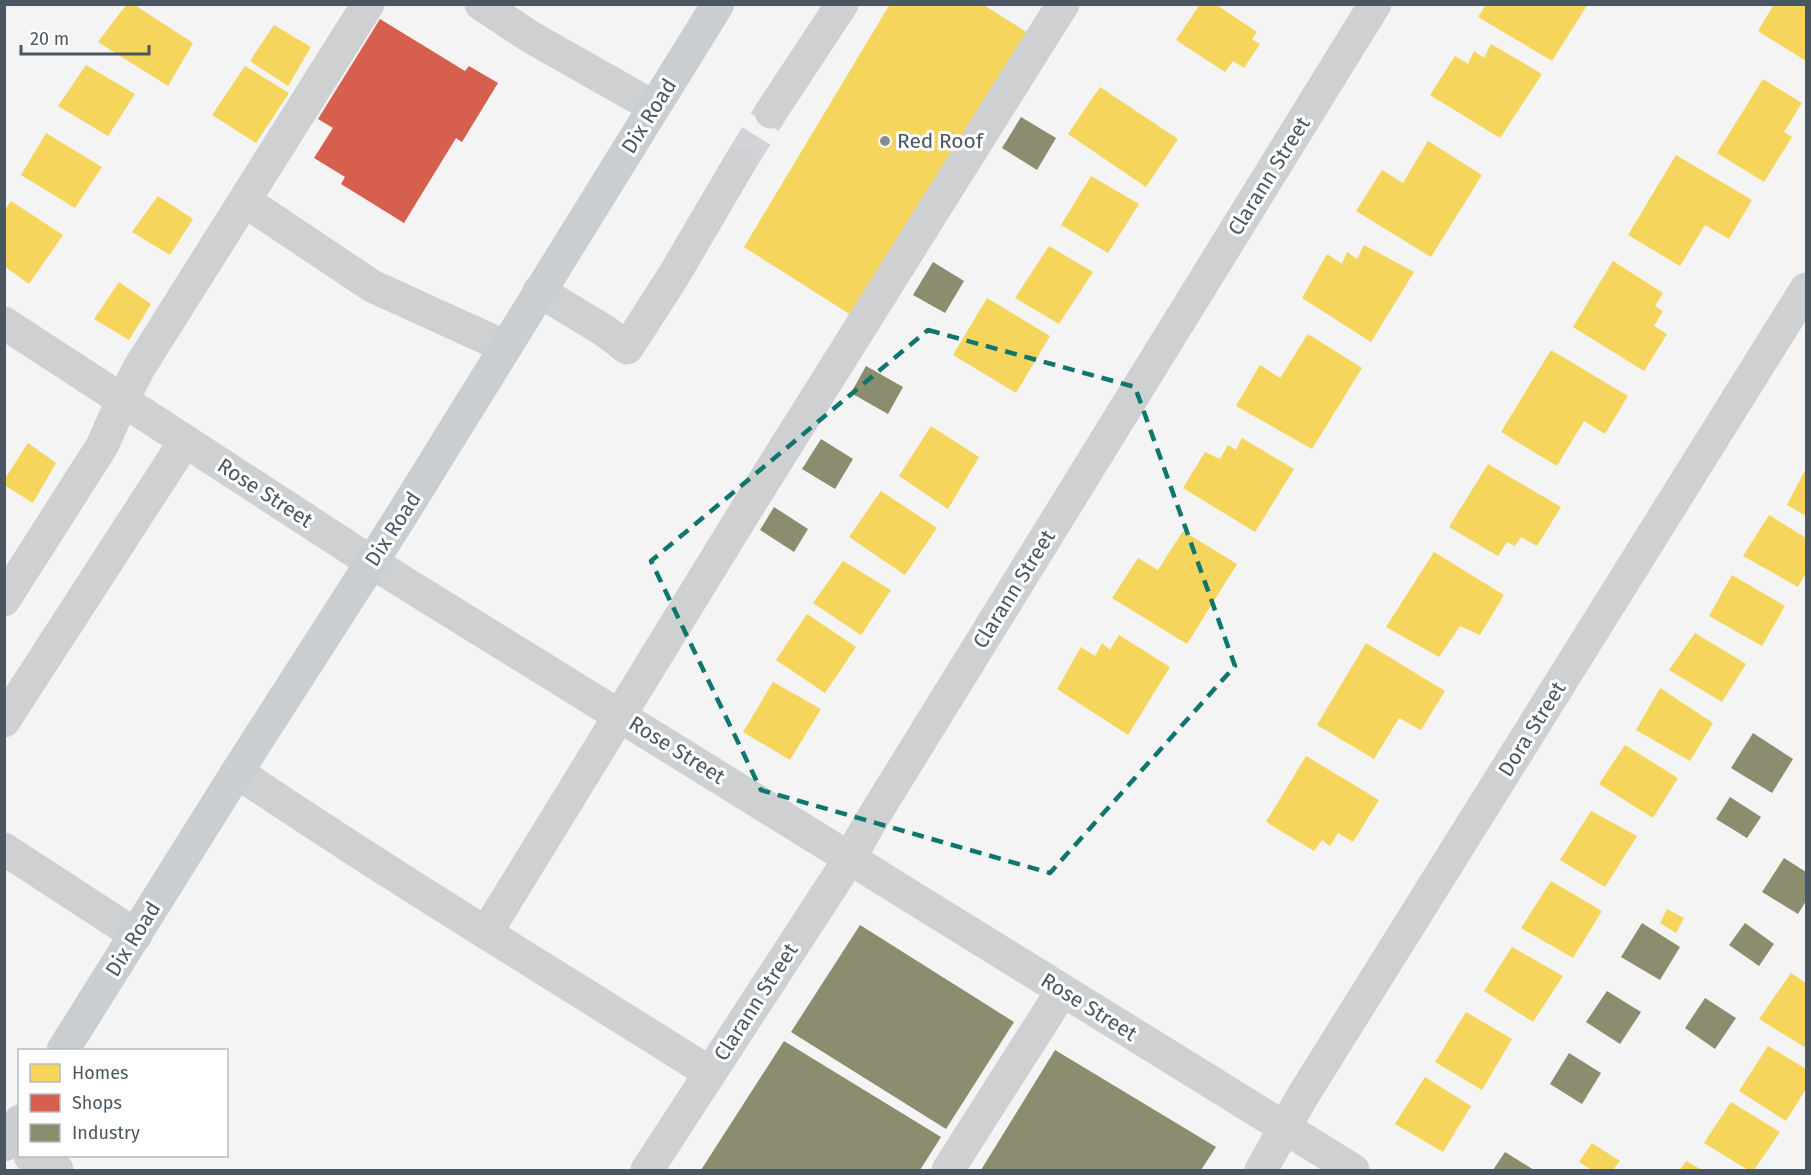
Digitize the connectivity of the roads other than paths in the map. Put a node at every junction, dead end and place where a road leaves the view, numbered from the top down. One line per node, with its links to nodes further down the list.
1 (368, 4): 10 (street)
2 (481, 4): 7 (street)
3 (718, 4): 7 (main road, Dix Road)
4 (842, 4): 8 (street)
5 (1063, 4): 19 (street)
6 (1375, 4): 23 (street, Clarann Street)
7 (654, 107): 12 (main road, Dix Road)
8 (771, 112)
9 (739, 164): 12 (street)
10 (245, 201): 14 (street); 15 (street)
11 (1806, 289): 29 (street, Dora Street)
12 (539, 291): 14 (main road, Dix Road)
13 (4, 323): 15 (street, Rose Street)
14 (506, 347): 17 (main road, Dix Road)
15 (123, 399): 16 (street, Rose Street); 18 (street)
16 (185, 441): 17 (street, Rose Street); 20 (street)
17 (371, 562): 19 (street, Rose Street); 21 (main road, Dix Road)
18 (4, 600)
19 (620, 716): 23 (street, Rose Street); 24 (street)
20 (4, 721)
21 (237, 772): 24 (street); 25 (main road, Dix Road)
22 (4, 849): 25 (street)
23 (850, 858): 26 (street, Rose Street); 28 (street, Clarann Street)
24 (486, 933): 28 (street)
25 (136, 935): 27 (main road, Dix Road)
26 (1062, 990): 29 (street, Rose Street); 33 (street)
27 (64, 1049)
28 (710, 1072): 32 (street, Clarann Street)
29 (1285, 1129): 34 (street, Dora Street); 35 (street, Rose Street)
30 (37, 1157): 31 (street)
31 (57, 1170)
32 (647, 1170)
33 (948, 1170)
34 (1261, 1170)
35 (1353, 1170)

